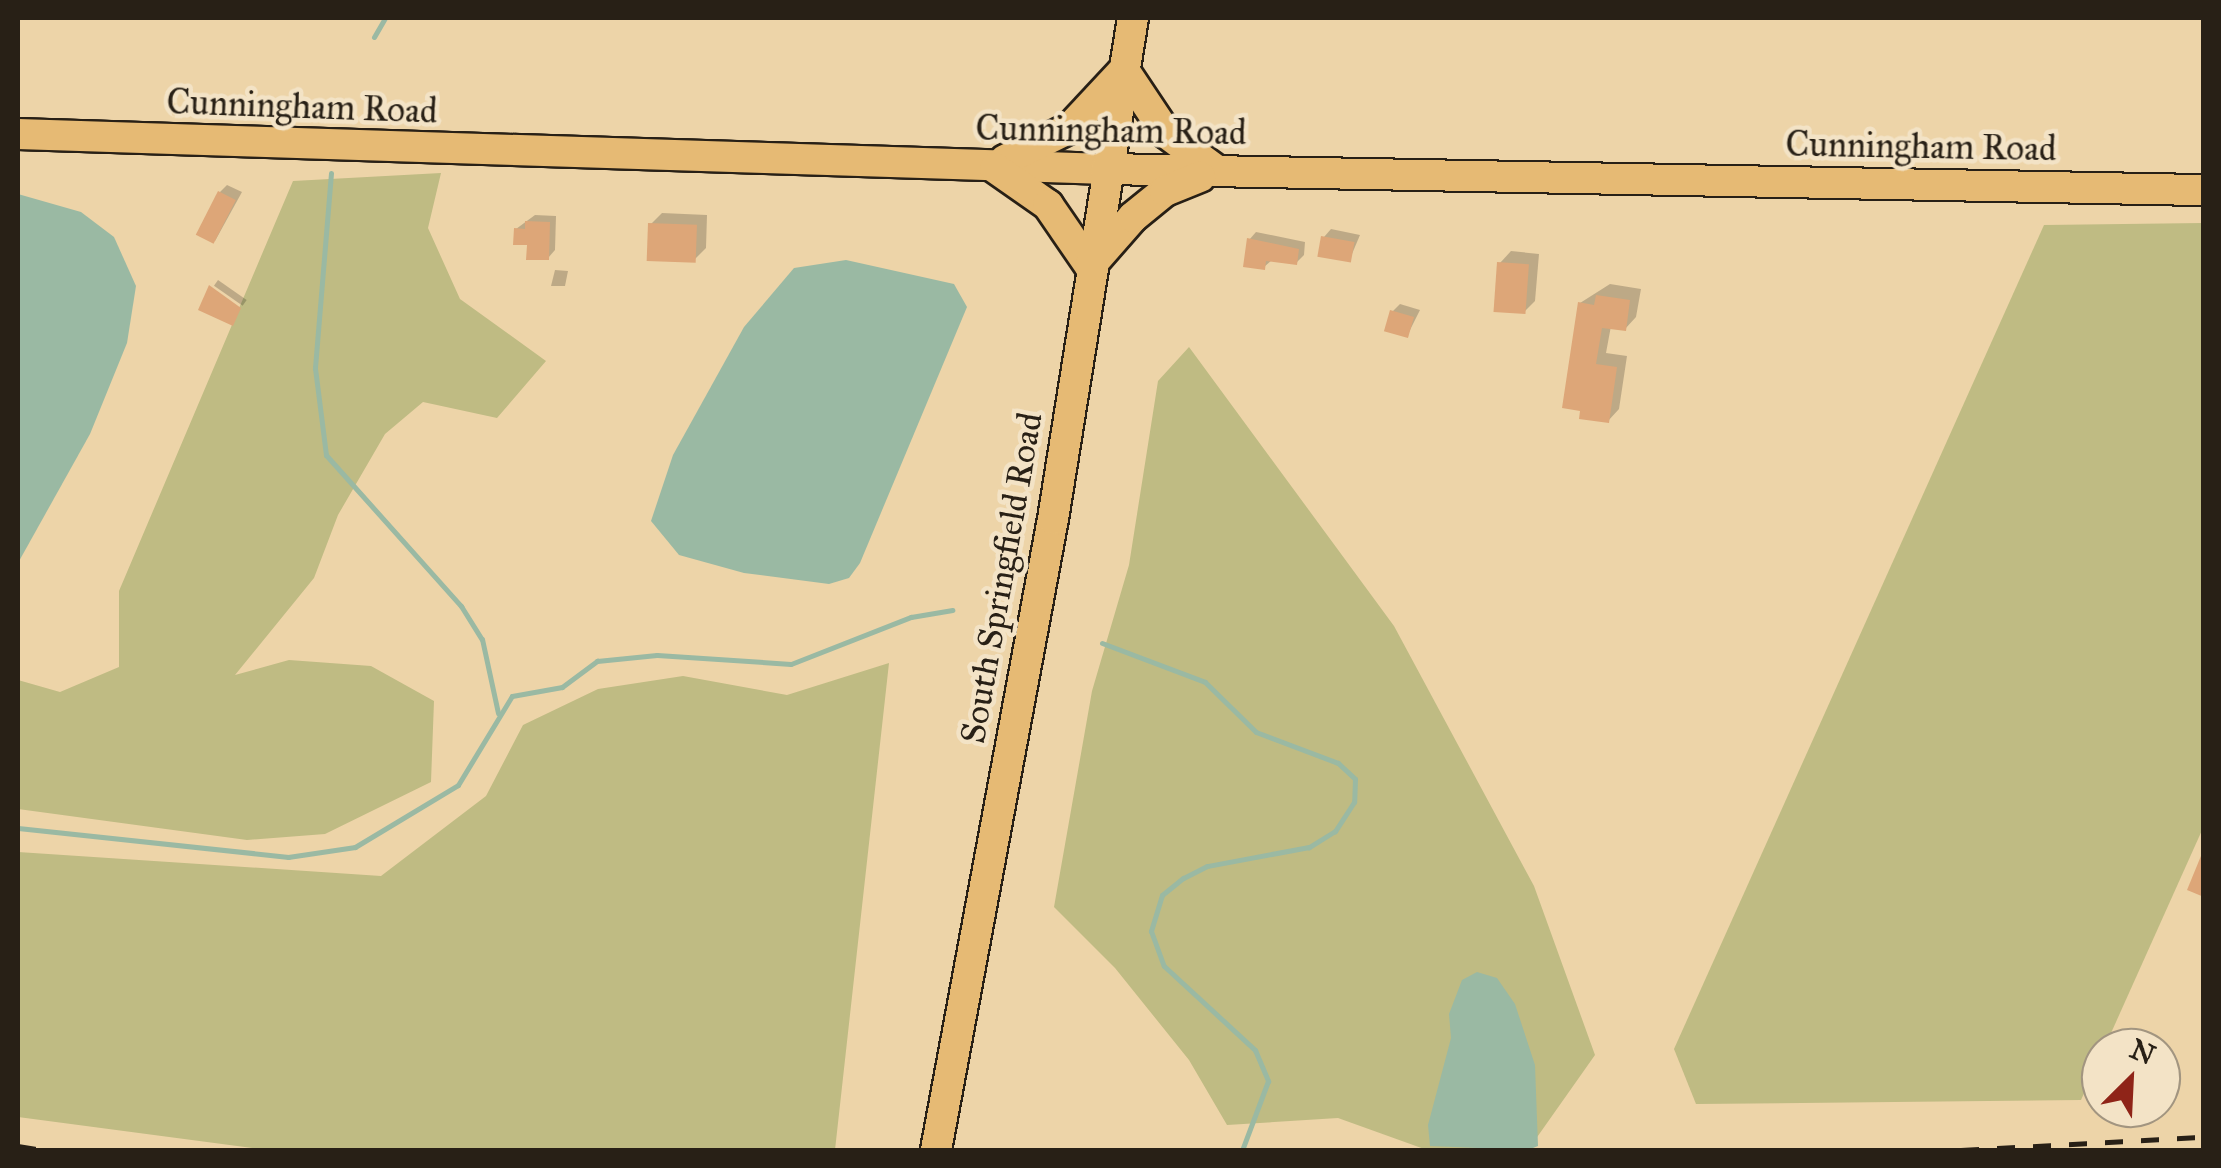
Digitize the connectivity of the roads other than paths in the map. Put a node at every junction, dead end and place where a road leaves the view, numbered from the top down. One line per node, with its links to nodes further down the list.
1 (1134, 18): 2 (main road, South Springfield Road)
2 (1124, 70): 4 (main road); 5 (main road, South Springfield Road); 6 (main road)
3 (18, 134): 4 (main road, Cunningham Road)
4 (992, 166): 5 (main road, Cunningham Road); 8 (main road)
5 (1106, 169): 6 (main road, Cunningham Road); 8 (main road, South Springfield Road)
6 (1216, 170): 7 (main road, Cunningham Road); 8 (main road)
7 (2204, 190)
8 (1090, 266): 9 (main road, South Springfield Road)
9 (937, 1147)

